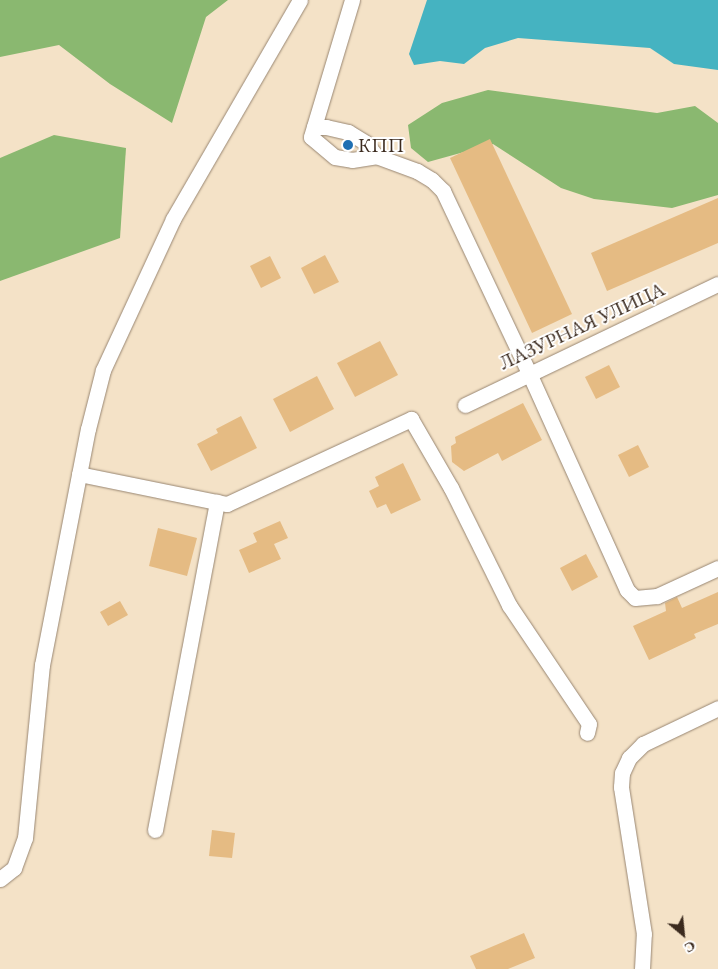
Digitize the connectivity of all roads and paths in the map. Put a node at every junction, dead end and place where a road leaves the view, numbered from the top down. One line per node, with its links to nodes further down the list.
1 (300, 0): 8 (street)
2 (352, 0): 3 (street)
3 (313, 132): 4 (street); 4 (street)
4 (376, 156): 6 (street)
5 (718, 284): 6 (street, ЛАЗУРНАЯ УЛИЦА)
6 (529, 373): 7 (street, ЛАЗУРНАЯ УЛИЦА); 10 (street)
7 (465, 405)
8 (80, 474): 9 (street); 14 (street)
9 (217, 502): 12 (street); 13 (street)
10 (718, 568)
11 (718, 708): 15 (street)
12 (587, 733)
13 (155, 830)
14 (0, 880)
15 (642, 969)

